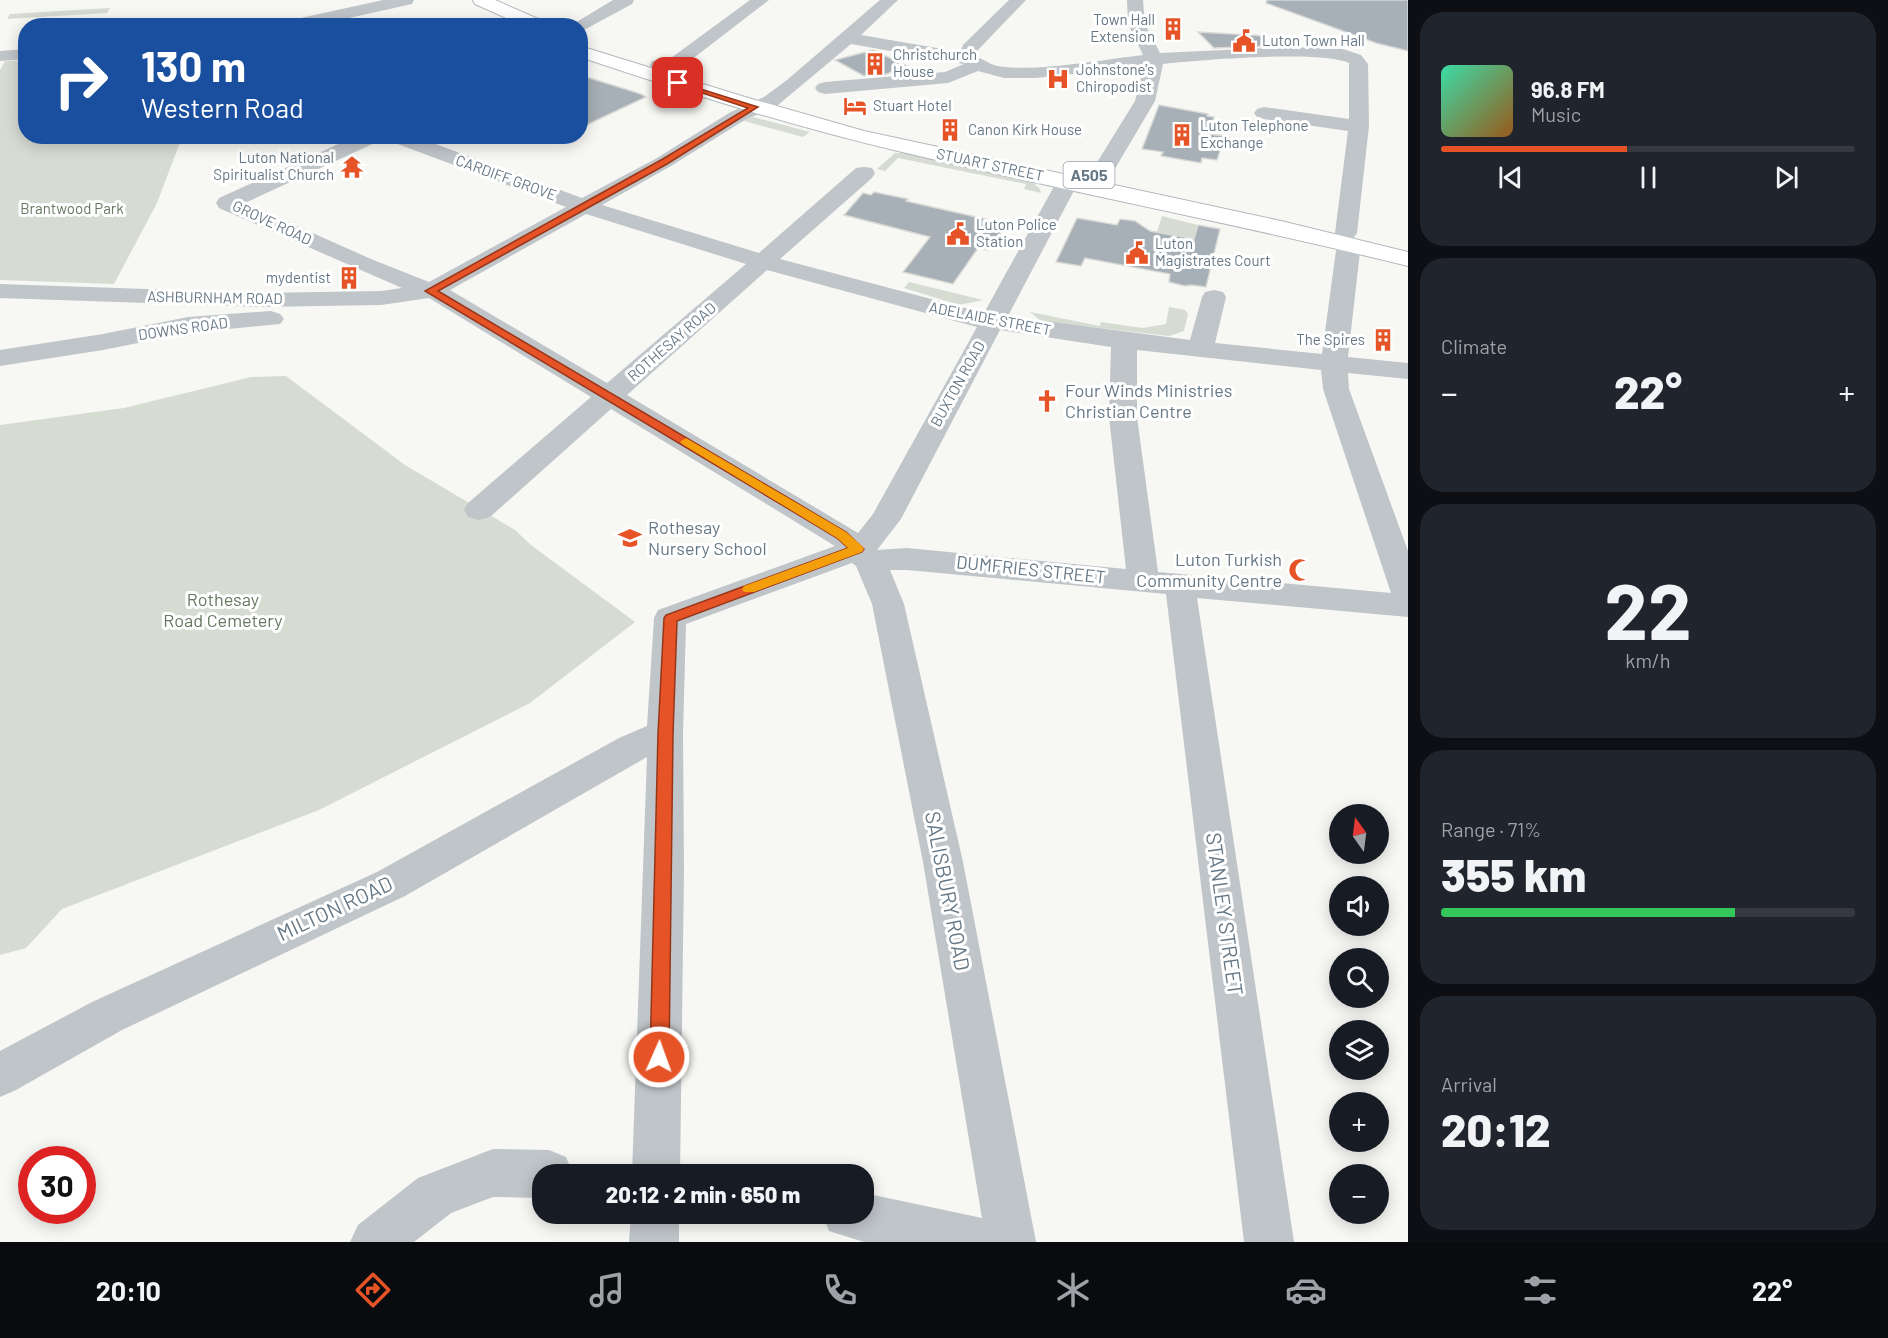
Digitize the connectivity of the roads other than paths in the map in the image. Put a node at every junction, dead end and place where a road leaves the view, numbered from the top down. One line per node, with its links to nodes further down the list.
1 (406, 0): 8 (street)
2 (626, 0): 11 (street)
3 (761, 0): 19 (street)
4 (890, 0): 12 (street)
5 (1018, 0): 18 (street)
6 (1135, 0): 17 (street)
7 (474, 3): 9 (highway); 10 (highway)
8 (324, 18)
9 (497, 18)
10 (516, 18)
11 (588, 21)
12 (848, 38): 18 (street); 21 (street)
13 (588, 43): 19 (highway, A505)
14 (588, 54): 21 (highway, STUART STREET / A505)
15 (18, 55): 16 (street)
16 (0, 56)
17 (1155, 59): 18 (street); 23 (street); 27 (street)
18 (973, 62): 20 (street)
19 (659, 65): 21 (highway, STUART STREET / A505)
20 (825, 88)
21 (763, 104): 27 (highway, STUART STREET / A505); 28 (highway, STUART STREET / A505); 29 (street)
22 (1264, 113): 23 (street)
23 (1359, 126): 30 (street)
24 (356, 144): 35 (street, GROVE ROAD)
25 (416, 144): 29 (street, CARDIFF GROVE)
26 (864, 173): 33 (street, ROTHESAY ROAD)
27 (1099, 177): 30 (highway, STUART STREET / A505)
28 (1068, 181): 30 (highway, STUART STREET / A505); 38 (street, BUXTON ROAD)
29 (583, 206): 33 (street, ADELAIDE STREET); 35 (street)
30 (1347, 238): 31 (highway, STUART STREET / A505); 32 (highway, STUART STREET / A505); 42 (street)
31 (1408, 249)
32 (1408, 259)
33 (764, 262): 38 (street, ADELAIDE STREET); 44 (street, ROTHESAY ROAD)
34 (0, 291): 37 (street, ASHBURNHAM ROAD)
35 (430, 291): 37 (street, ASHBURNHAM ROAD); 44 (street)
36 (1214, 297): 40 (street)
37 (364, 298): 41 (street, DOWNS ROAD)
38 (992, 323): 39 (street, ADELAIDE STREET); 46 (street, BUXTON ROAD)
39 (1124, 341): 40 (street, ADELAIDE STREET); 47 (street)
40 (1201, 349): 42 (street, ADELAIDE STREET)
41 (0, 358)
42 (1335, 363): 43 (street, ADELAIDE STREET); 49 (street)
43 (1408, 371)
44 (611, 396): 45 (street, ROTHESAY ROAD); 46 (street)
45 (479, 510)
46 (864, 555): 47 (street, DUMFRIES STREET); 51 (street); 60 (street, SALISBURY ROAD)
47 (1143, 581): 48 (street, DUMFRIES STREET)
48 (1185, 586): 50 (street, DUMFRIES STREET); 61 (street, STANLEY STREET)
49 (1408, 596)
50 (1408, 606)
51 (665, 734): 52 (street, MILTON ROAD); 53 (street)
52 (0, 1075)
53 (656, 1164)
54 (532, 1174): 57 (street)
55 (874, 1220): 59 (street)
56 (655, 1224): 58 (street)
57 (375, 1242)
58 (654, 1242)
59 (981, 1242)
60 (1011, 1242)
61 (1269, 1242)

